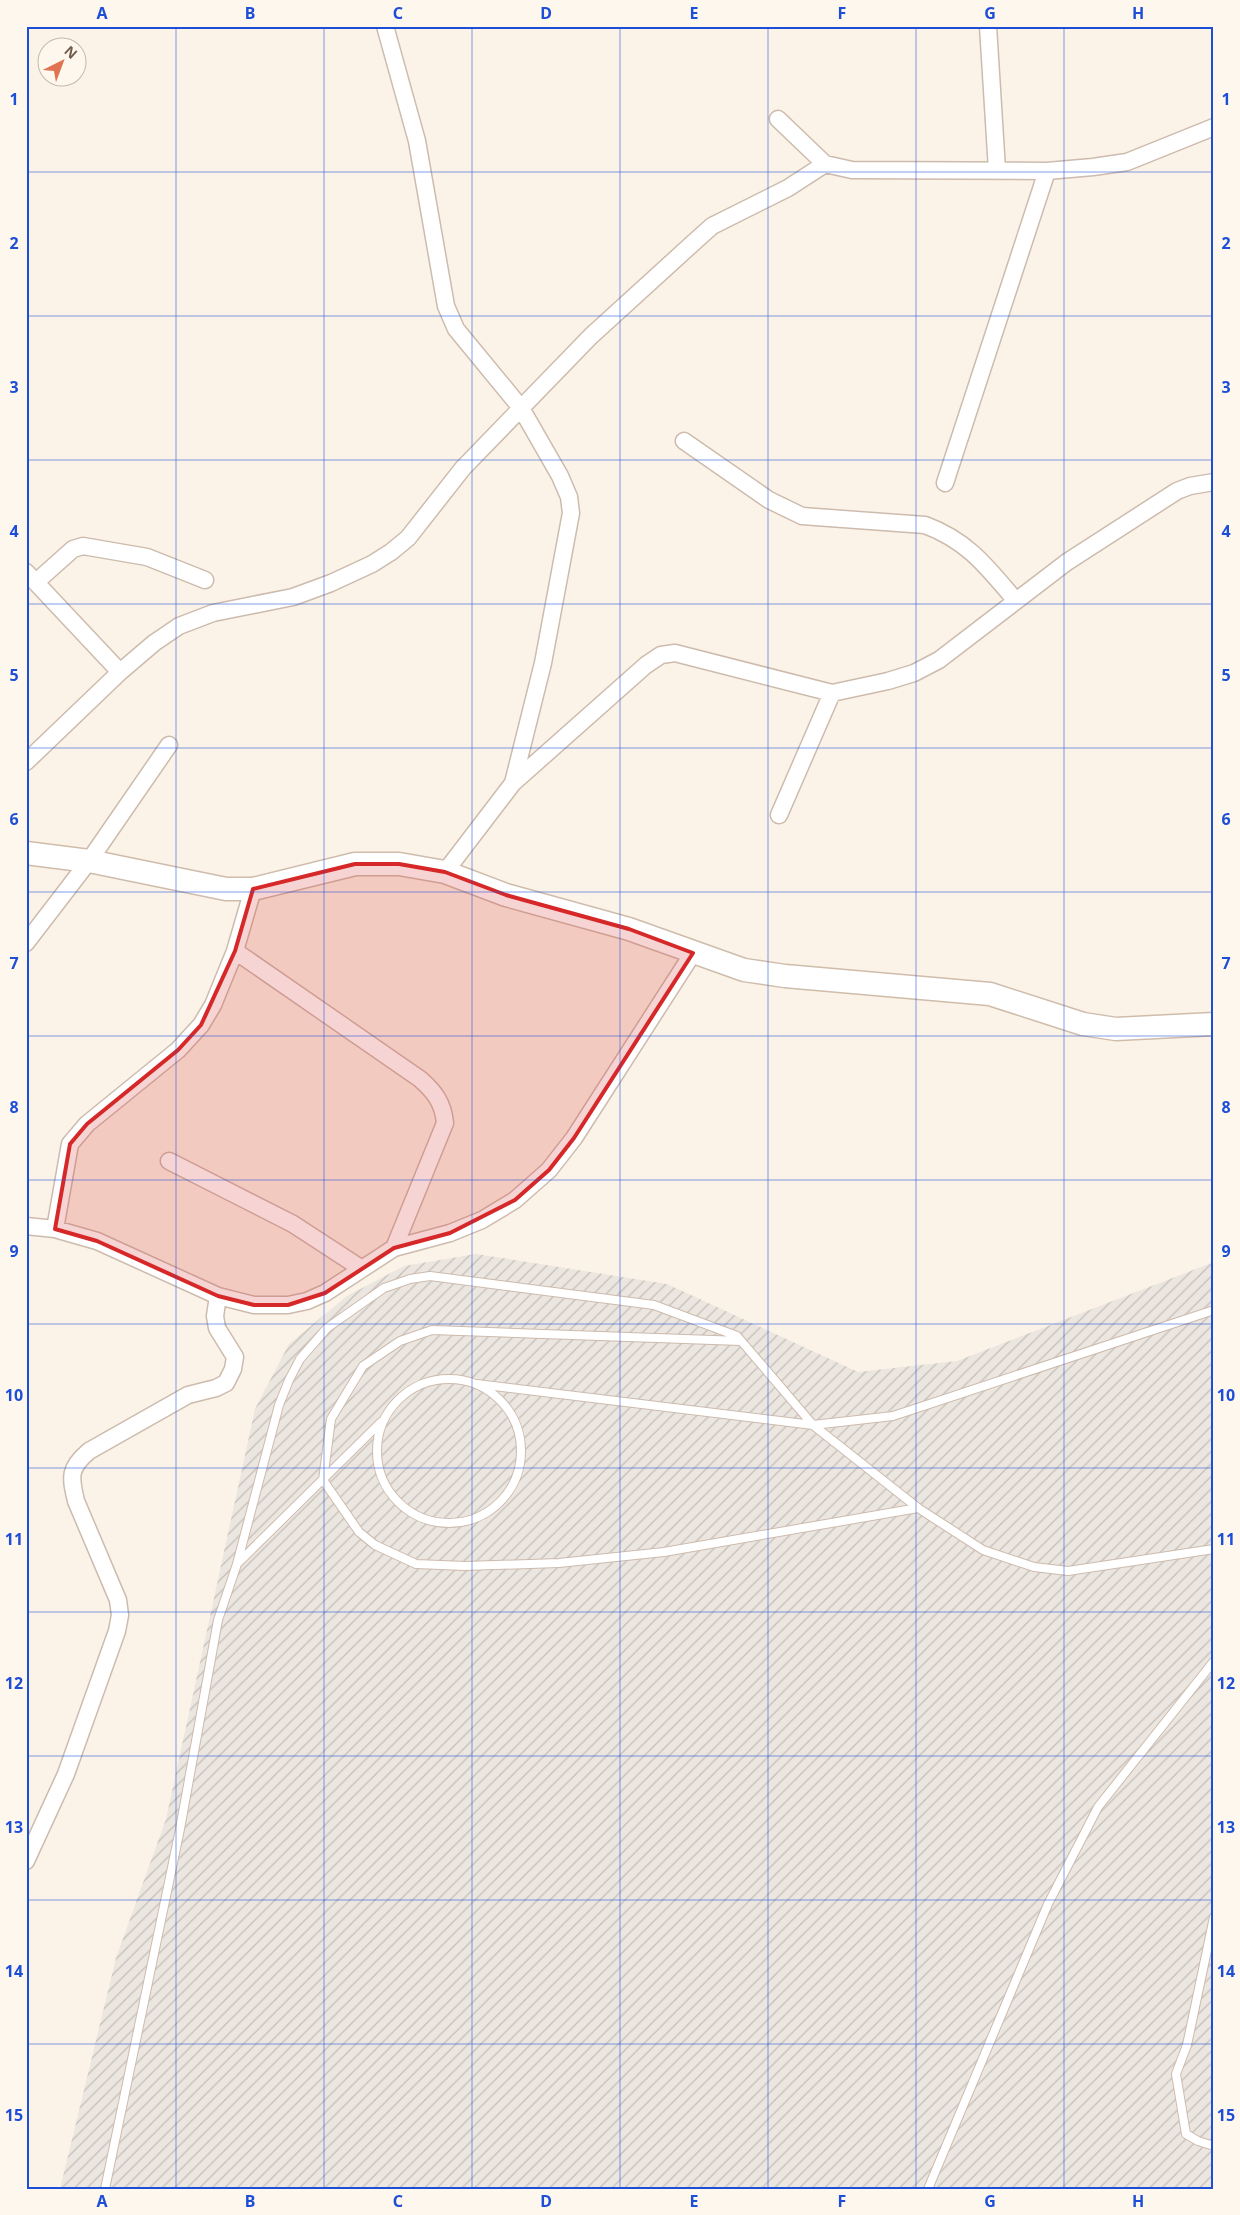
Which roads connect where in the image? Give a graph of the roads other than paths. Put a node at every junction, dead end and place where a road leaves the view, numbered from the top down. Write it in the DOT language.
graph roads {
  1 [pos="385,26"];
  2 [pos="988,26"];
  3 [pos="778,120"];
  4 [pos="1214,127"];
  5 [pos="825,164"];
  6 [pos="998,170"];
  7 [pos="1047,171"];
  8 [pos="521,408"];
  9 [pos="684,441"];
  10 [pos="944,482"];
  11 [pos="1214,482"];
  12 [pos="31,577"];
  13 [pos="205,580"];
  14 [pos="1016,601"];
  15 [pos="120,672"];
  16 [pos="832,694"];
  17 [pos="169,744"];
  18 [pos="26,762"];
  19 [pos="513,783"];
  20 [pos="779,815"];
  21 [pos="26,853"];
  22 [pos="89,861"];
  23 [pos="445,872"];
  24 [pos="253,890"];
  25 [pos="26,943"];
  26 [pos="234,951"];
  27 [pos="693,953"];
  28 [pos="1214,1024"];
  29 [pos="169,1161"];
  30 [pos="26,1226"];
  31 [pos="55,1229"];
  32 [pos="394,1248"];
  33 [pos="362,1269"];
  34 [pos="218,1296"];
  35 [pos="1214,1310"];
  36 [pos="741,1341"];
  37 [pos="477,1384"];
  38 [pos="381,1422"];
  39 [pos="813,1426"];
  40 [pos="323,1480"];
  41 [pos="918,1508"];
  42 [pos="1214,1549"];
  43 [pos="237,1564"];
  44 [pos="1214,1661"];
  45 [pos="26,1861"];
  46 [pos="1214,1917"];
  47 [pos="1214,2146"];
  48 [pos="105,2189"];
  49 [pos="928,2189"];
  1 -- 8 [label="street"];
  2 -- 6 [label="street"];
  3 -- 5 [label="street"];
  4 -- 7 [label="street"];
  5 -- 6 [label="street"];
  5 -- 8 [label="street"];
  6 -- 7 [label="street"];
  7 -- 10 [label="street"];
  8 -- 15 [label="street"];
  8 -- 19 [label="street"];
  9 -- 14 [label="street"];
  11 -- 14 [label="street"];
  12 -- 13 [label="street"];
  12 -- 15 [label="street"];
  14 -- 16 [label="street"];
  15 -- 18 [label="street"];
  16 -- 19 [label="street"];
  16 -- 20 [label="street"];
  17 -- 22 [label="street"];
  19 -- 23 [label="street"];
  21 -- 22 [label="street"];
  22 -- 24 [label="street"];
  22 -- 25 [label="street"];
  23 -- 24 [label="street"];
  23 -- 27 [label="street"];
  24 -- 26 [label="street"];
  26 -- 31 [label="street"];
  26 -- 32 [label="street"];
  27 -- 28 [label="street"];
  27 -- 32 [label="street"];
  29 -- 33 [label="street"];
  30 -- 31 [label="street"];
  31 -- 34 [label="street"];
  32 -- 33 [label="street"];
  33 -- 34 [label="street"];
  34 -- 45 [label="street"];
  35 -- 39 [label="lane"];
  36 -- 39 [label="lane"];
  36 -- 40 [label="lane"];
  36 -- 43 [label="lane"];
  37 -- 38 [label="lane"];
  37 -- 38 [label="lane"];
  37 -- 39 [label="lane"];
  38 -- 40 [label="lane"];
  39 -- 41 [label="lane"];
  40 -- 41 [label="lane"];
  40 -- 43 [label="lane"];
  41 -- 42 [label="lane"];
  43 -- 48 [label="lane"];
  44 -- 49 [label="lane"];
  46 -- 47 [label="lane"];
}
